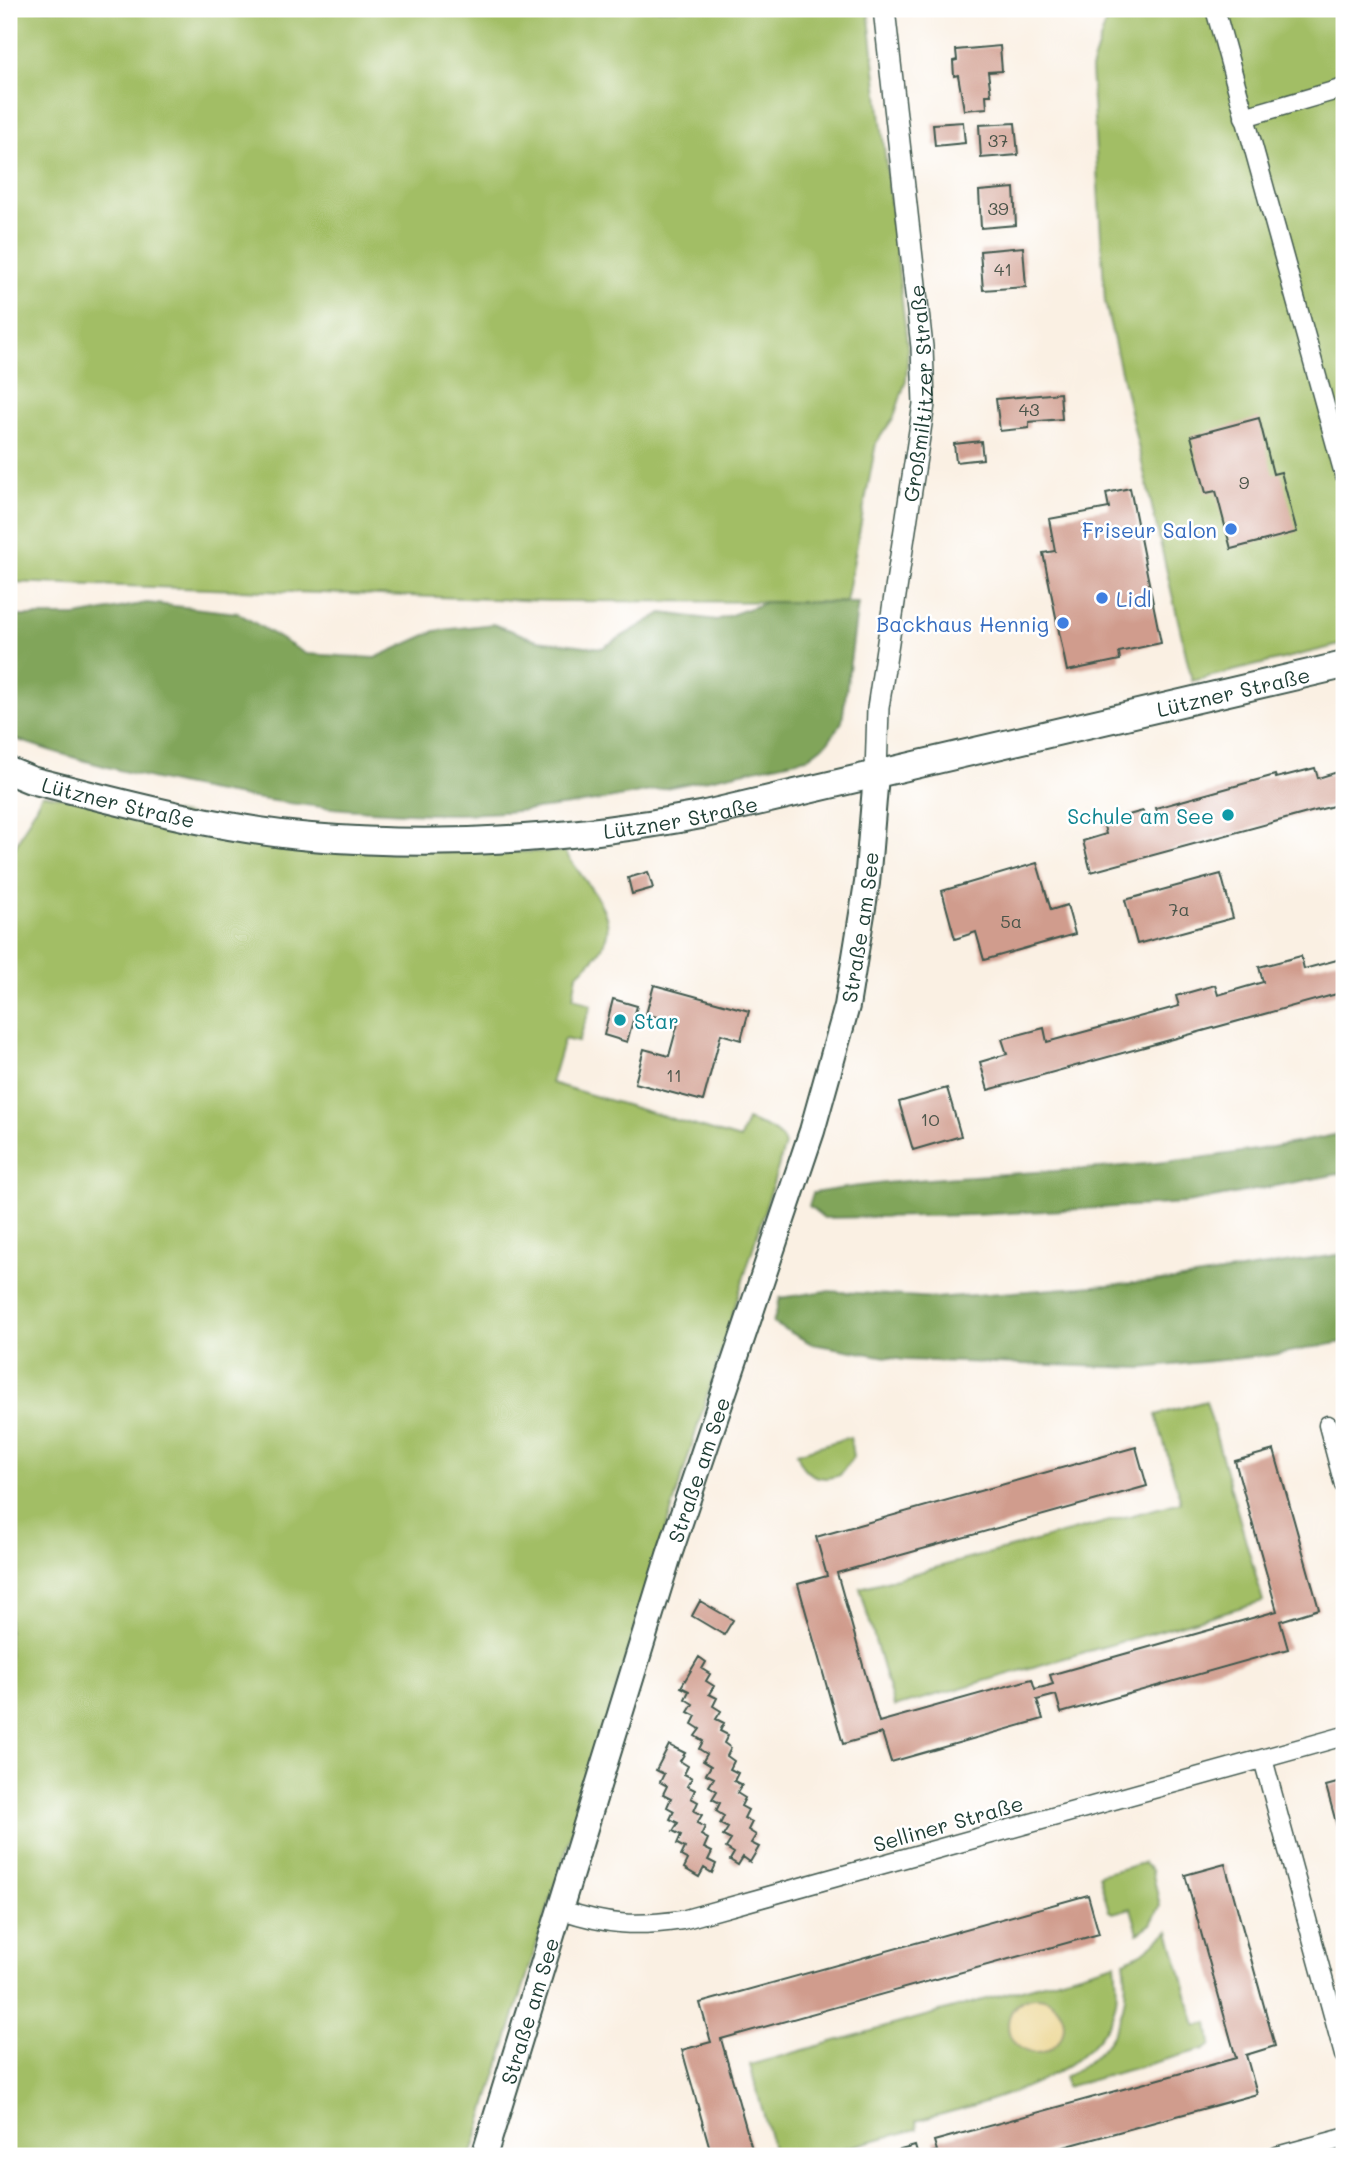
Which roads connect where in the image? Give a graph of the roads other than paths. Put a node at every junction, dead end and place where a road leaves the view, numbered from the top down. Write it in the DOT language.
graph roads {
  1 [pos="884,9"];
  2 [pos="1215,9"];
  3 [pos="1344,88"];
  4 [pos="1244,117"];
  5 [pos="1342,454"];
  6 [pos="1344,474"];
  7 [pos="1344,665"];
  8 [pos="9,771"];
  9 [pos="876,775"];
  10 [pos="1328,1425"];
  11 [pos="1344,1485"];
  12 [pos="1344,1736"];
  13 [pos="1263,1759"];
  14 [pos="562,1910"];
  15 [pos="1344,2055"];
  16 [pos="1344,2138"];
  17 [pos="484,2156"];
  18 [pos="1277,2156"];
  1 -- 9 [label="street, Großmiltitzer Straße"];
  2 -- 4 [label="street"];
  3 -- 4 [label="street"];
  4 -- 5 [label="street"];
  5 -- 6 [label="street"];
  7 -- 9 [label="main road, Lützner Straße"];
  8 -- 9 [label="main road, Lützner Straße"];
  9 -- 14 [label="main road, Straße am See"];
  10 -- 11 [label="street"];
  12 -- 13 [label="street, Selliner Straße"];
  13 -- 14 [label="street, Selliner Straße"];
  13 -- 15 [label="street"];
  14 -- 17 [label="main road, Straße am See"];
  16 -- 18 [label="street"];
}
